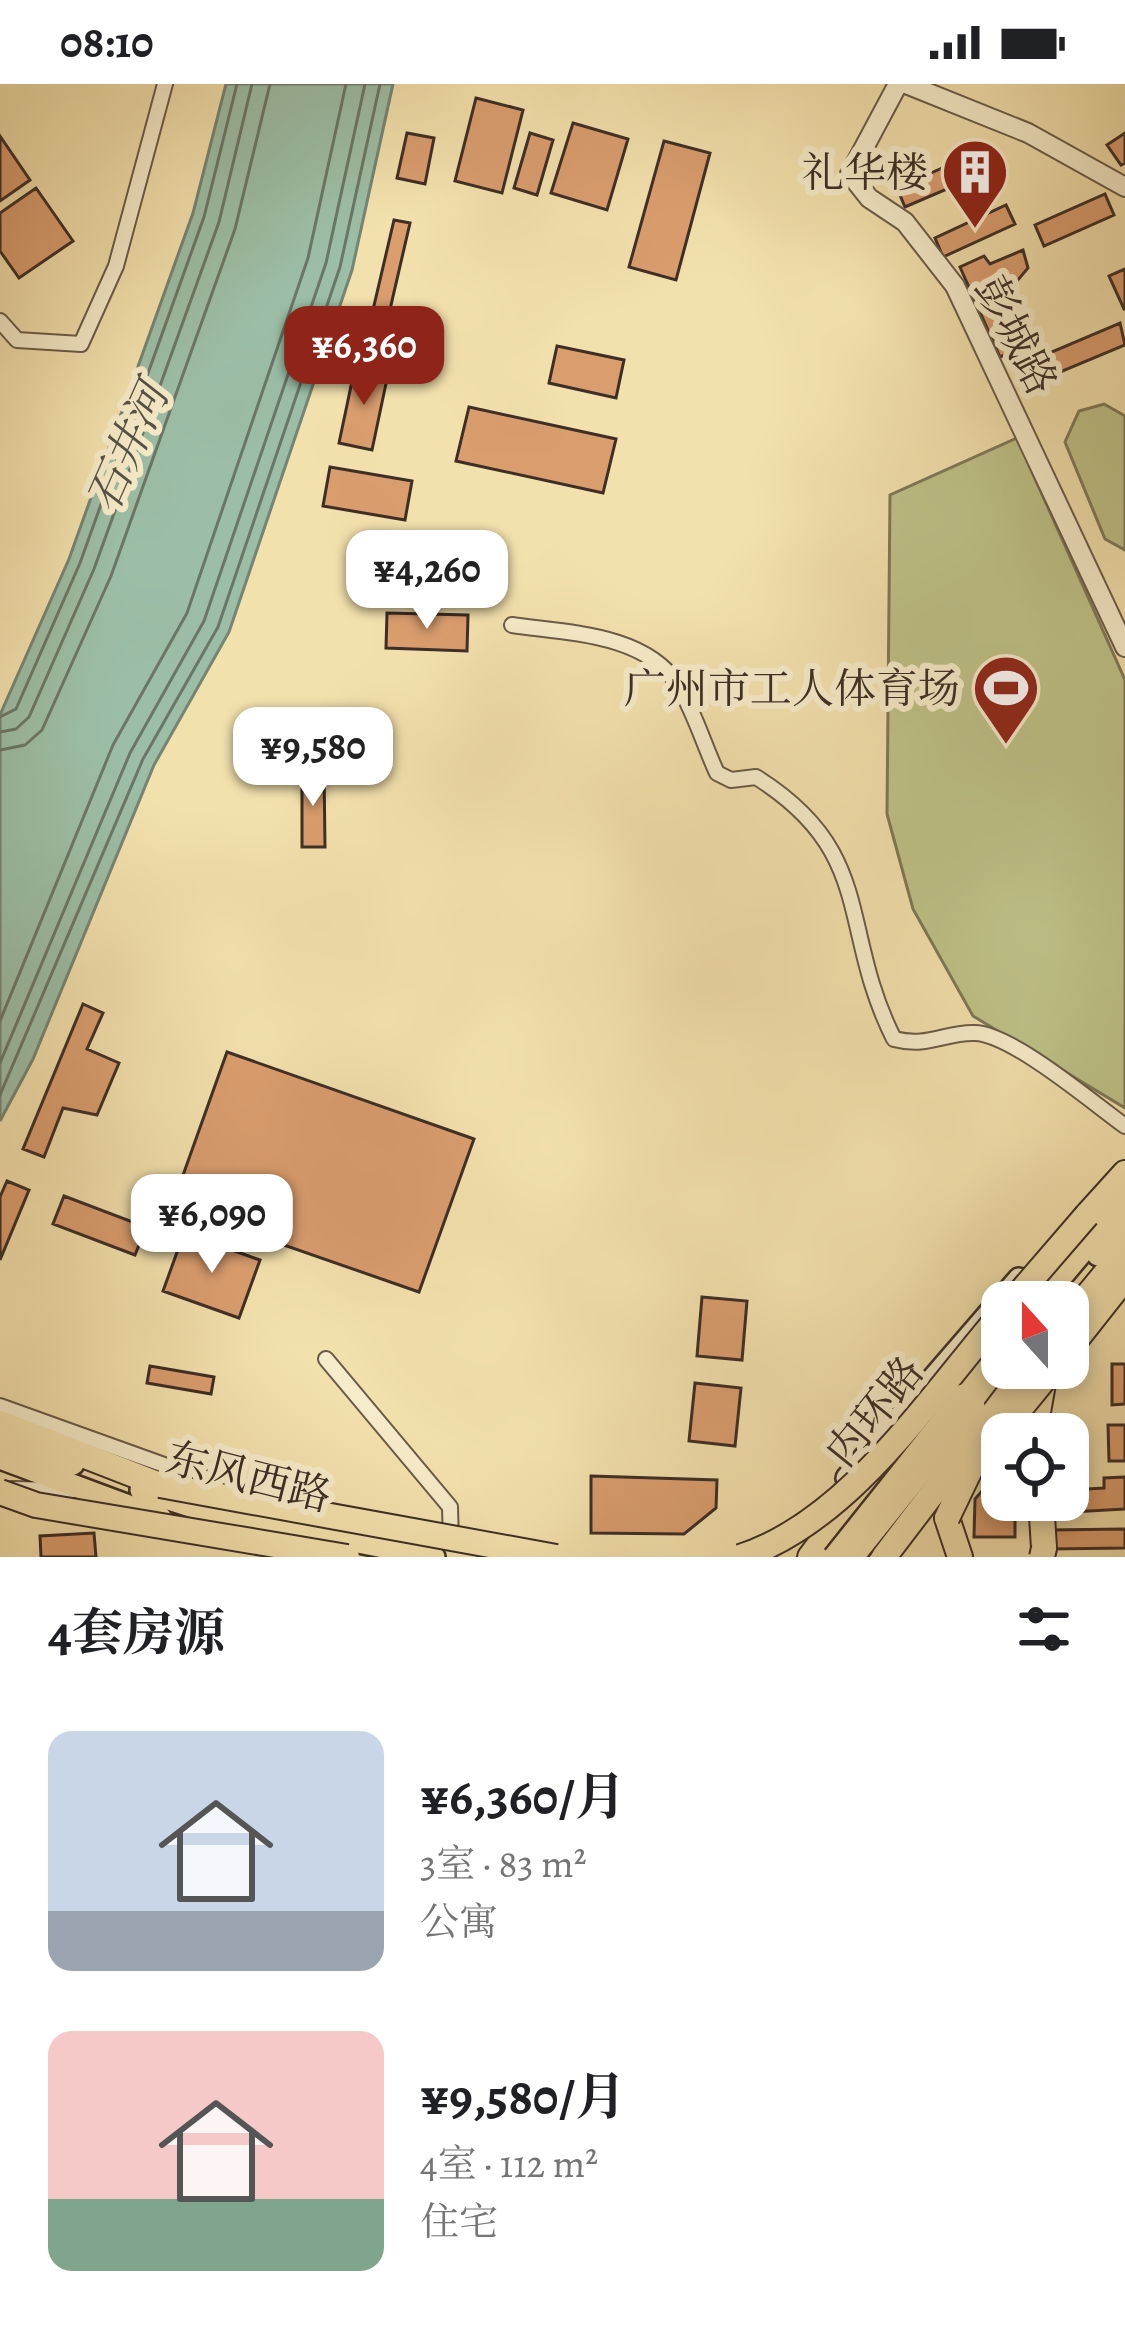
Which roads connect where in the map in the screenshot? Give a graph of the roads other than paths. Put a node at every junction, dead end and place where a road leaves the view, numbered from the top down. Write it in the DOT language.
graph roads {
  1 [pos="165,84"];
  2 [pos="902,84"];
  3 [pos="1125,187"];
  4 [pos="0,321"];
  5 [pos="1119,620"];
  6 [pos="512,625"];
  7 [pos="1125,647"];
  8 [pos="1125,1126"];
  9 [pos="1125,1156"];
  10 [pos="1125,1173"];
  11 [pos="1125,1183"];
  12 [pos="1125,1201"];
  13 [pos="1125,1223"];
  14 [pos="1125,1254"];
  15 [pos="1125,1279"];
  16 [pos="1033,1281"];
  17 [pos="1034,1281"];
  18 [pos="1036,1281"];
  19 [pos="1039,1281"];
  20 [pos="1077,1281"];
  21 [pos="1089,1297"];
  22 [pos="1089,1324"];
  23 [pos="981,1340"];
  24 [pos="981,1341"];
  25 [pos="981,1344"];
  26 [pos="981,1345"];
  27 [pos="326,1359"];
  28 [pos="981,1381"];
  29 [pos="982,1389"];
  30 [pos="1016,1389"];
  31 [pos="1021,1389"];
  32 [pos="1023,1389"];
  33 [pos="969,1401"];
  34 [pos="0,1406"];
  35 [pos="0,1423"];
  36 [pos="0,1437"];
  37 [pos="0,1458"];
  38 [pos="45,1464"];
  39 [pos="160,1485"];
  40 [pos="870,1488"];
  41 [pos="0,1490"];
  42 [pos="83,1490"];
  43 [pos="933,1495"];
  44 [pos="36,1504"];
  45 [pos="212,1513"];
  46 [pos="303,1518"];
  47 [pos="913,1521"];
  48 [pos="1041,1521"];
  49 [pos="344,1544"];
  50 [pos="435,1552"];
  51 [pos="389,1556"];
  52 [pos="288,1557"];
  53 [pos="325,1557"];
  54 [pos="478,1557"];
  55 [pos="507,1557"];
  56 [pos="556,1557"];
  57 [pos="740,1557"];
  58 [pos="765,1557"];
  59 [pos="810,1557"];
  60 [pos="834,1557"];
  61 [pos="853,1557"];
  62 [pos="886,1557"];
  63 [pos="958,1557"];
  64 [pos="1042,1557"];
  1 -- 4 [label="street"];
  2 -- 3 [label="street"];
  2 -- 5 [label="street, 彭城路"];
  5 -- 7 [label="street, 彭城路"];
  6 -- 8 [label="street"];
  9 -- 16 [label="main road"];
  10 -- 17 [label="highway, bridge"];
  11 -- 18 [label="main road"];
  12 -- 19 [label="main road"];
  13 -- 20 [label="main road"];
  14 -- 21 [label="highway"];
  15 -- 22 [label="highway"];
  23 -- 58 [label="main road"];
  24 -- 57 [label="highway, bridge"];
  25 -- 59 [label="highway, 内环路, bridge"];
  26 -- 40 [label="main road"];
  27 -- 50 [label="street"];
  28 -- 33 [label="main road"];
  29 -- 33 [label="main road"];
  30 -- 43 [label="main road"];
  31 -- 62 [label="highway, bridge"];
  32 -- 63 [label="highway, bridge"];
  33 -- 60 [label="main road, bridge"];
  33 -- 61 [label="main road, bridge"];
  34 -- 46 [label="street"];
  35 -- 39 [label="highway"];
  36 -- 38 [label="main road"];
  37 -- 38 [label="main road"];
  38 -- 42 [label="main road, 东风西路"];
  38 -- 45 [label="main road, 东风西路"];
  38 -- 51 [label="main road"];
  39 -- 49 [label="highway, bridge"];
  39 -- 56 [label="highway, bridge"];
  40 -- 47 [label="street"];
  40 -- 60 [label="main road"];
  41 -- 42 [label="street"];
  41 -- 44 [label="highway, bridge"];
  42 -- 53 [label="main road, 东风西路"];
  43 -- 47 [label="main road"];
  43 -- 63 [label="main road"];
  44 -- 49 [label="highway, bridge"];
  44 -- 52 [label="highway, bridge"];
  45 -- 46 [label="main road"];
  45 -- 50 [label="main road, 东风西路"];
  46 -- 50 [label="main road"];
  47 -- 62 [label="main road"];
  48 -- 64 [label="highway"];
  49 -- 54 [label="highway"];
  50 -- 55 [label="main road"];
}
